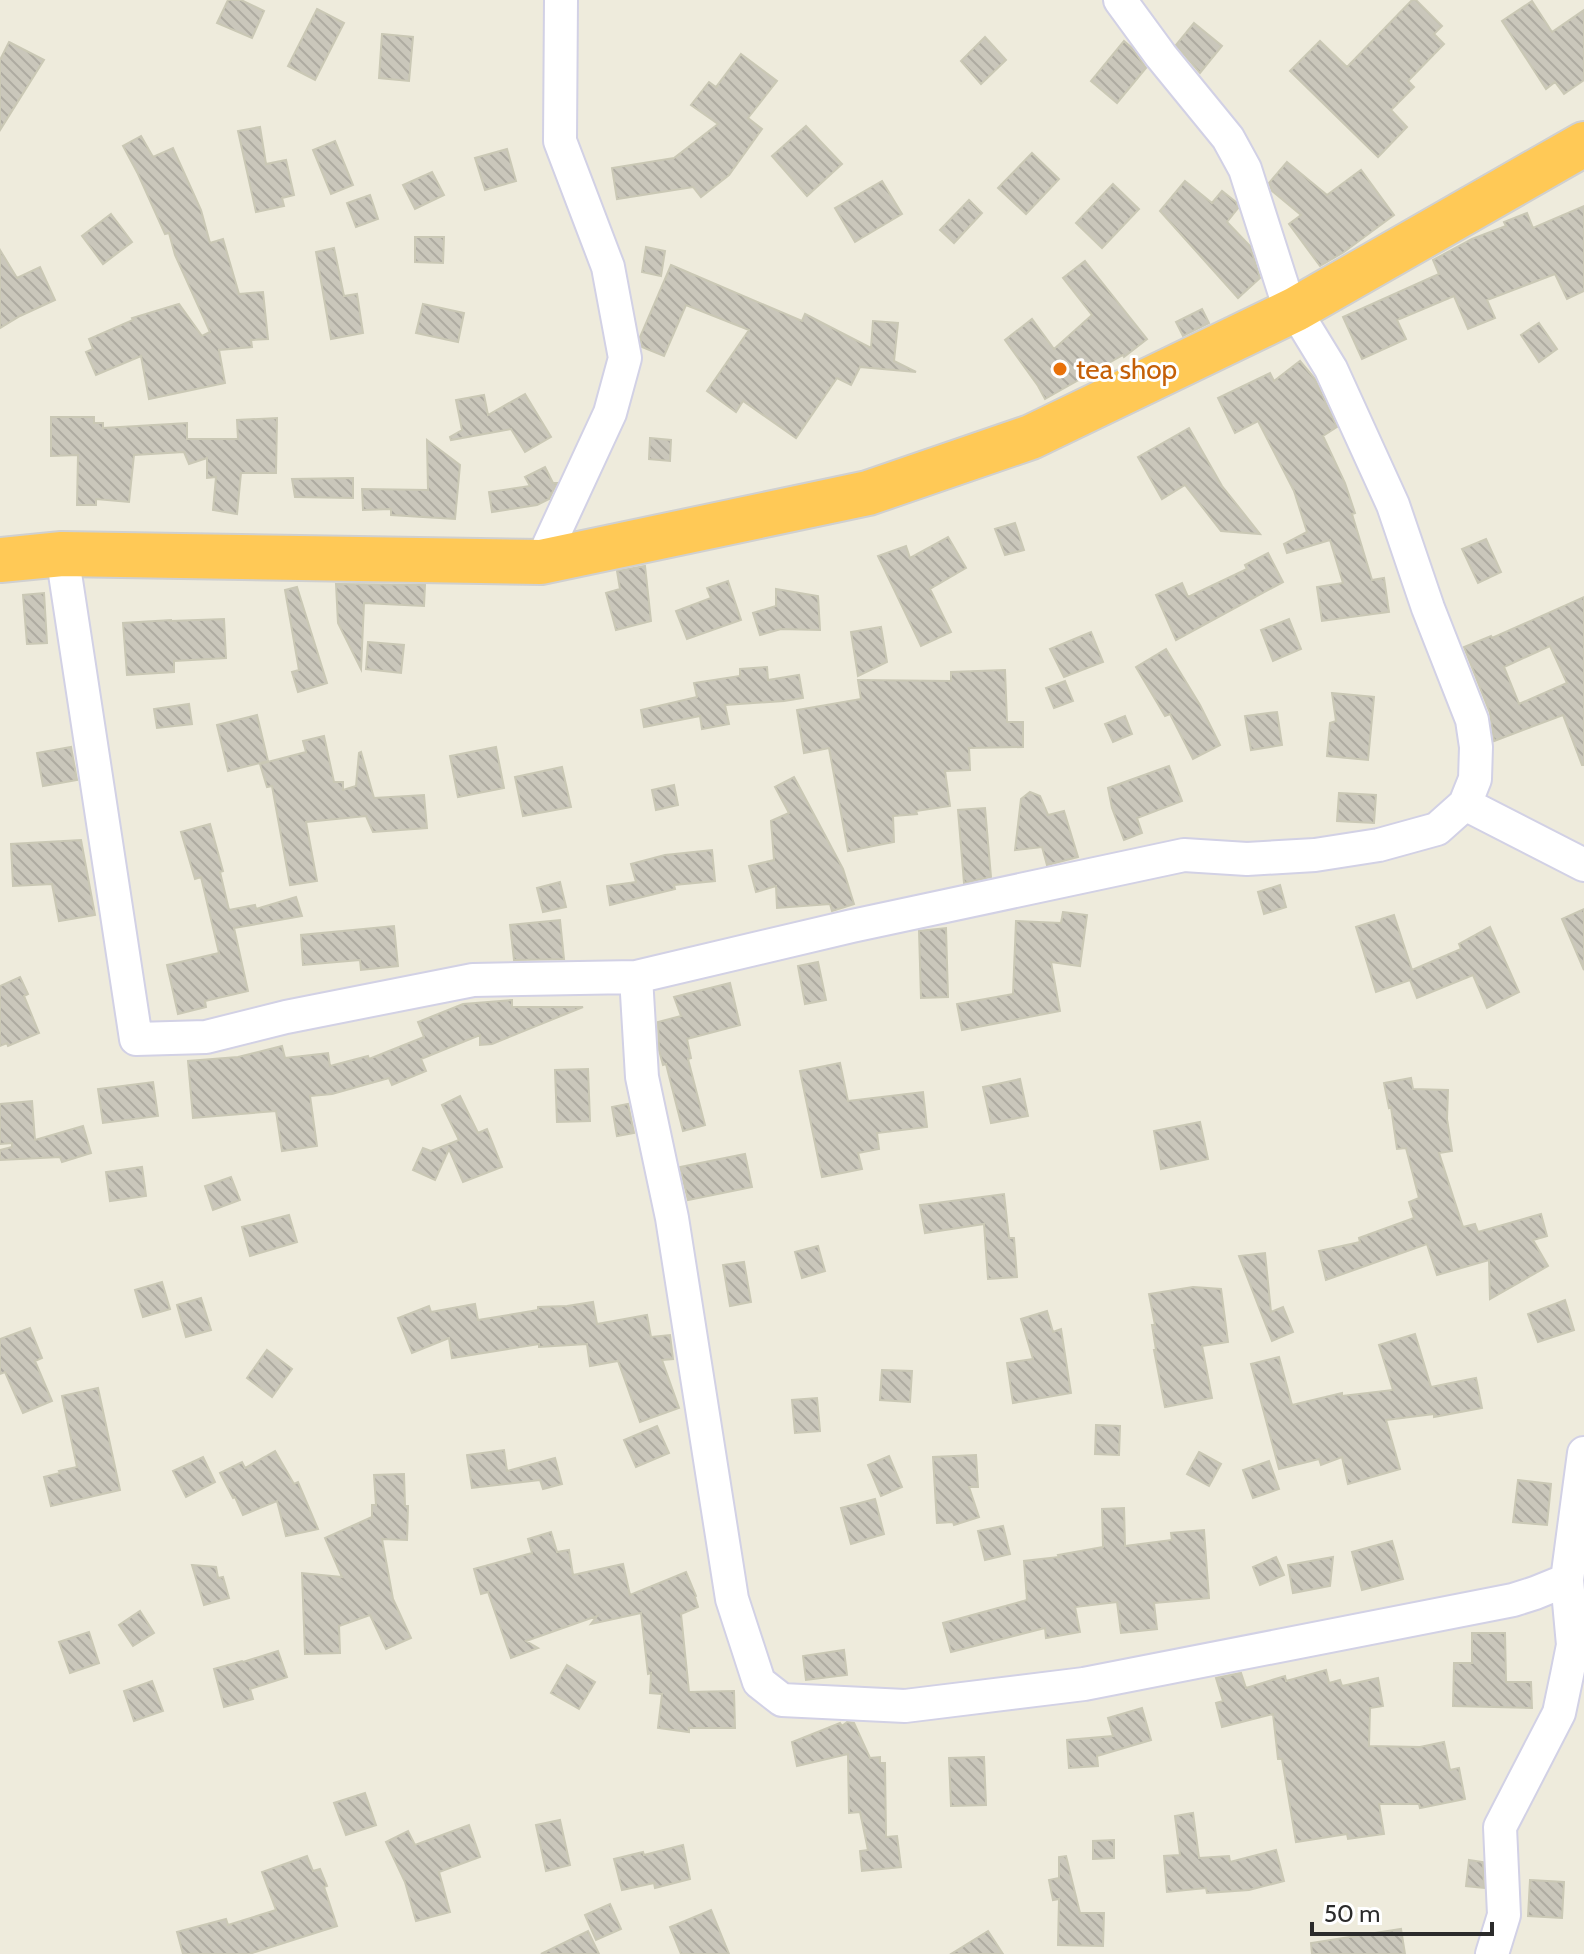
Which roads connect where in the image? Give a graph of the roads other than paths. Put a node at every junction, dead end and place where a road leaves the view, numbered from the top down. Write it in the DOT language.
graph roads {
  1 [pos="561,0"];
  2 [pos="1120,0"];
  3 [pos="1584,144"];
  4 [pos="1296,309"];
  5 [pos="62,554"];
  6 [pos="0,560"];
  7 [pos="541,562"];
  8 [pos="1465,804"];
  9 [pos="1584,865"];
  10 [pos="636,977"];
  11 [pos="1584,1453"];
  12 [pos="1567,1580"];
  13 [pos="1492,1954"];
  1 -- 7 [label="street"];
  2 -- 4 [label="street"];
  3 -- 4 [label="highway"];
  4 -- 7 [label="highway"];
  4 -- 8 [label="street"];
  5 -- 6 [label="highway"];
  5 -- 7 [label="highway"];
  5 -- 10 [label="street"];
  8 -- 9 [label="street"];
  8 -- 10 [label="street"];
  10 -- 12 [label="street"];
  11 -- 12 [label="street"];
  12 -- 13 [label="street"];
}
